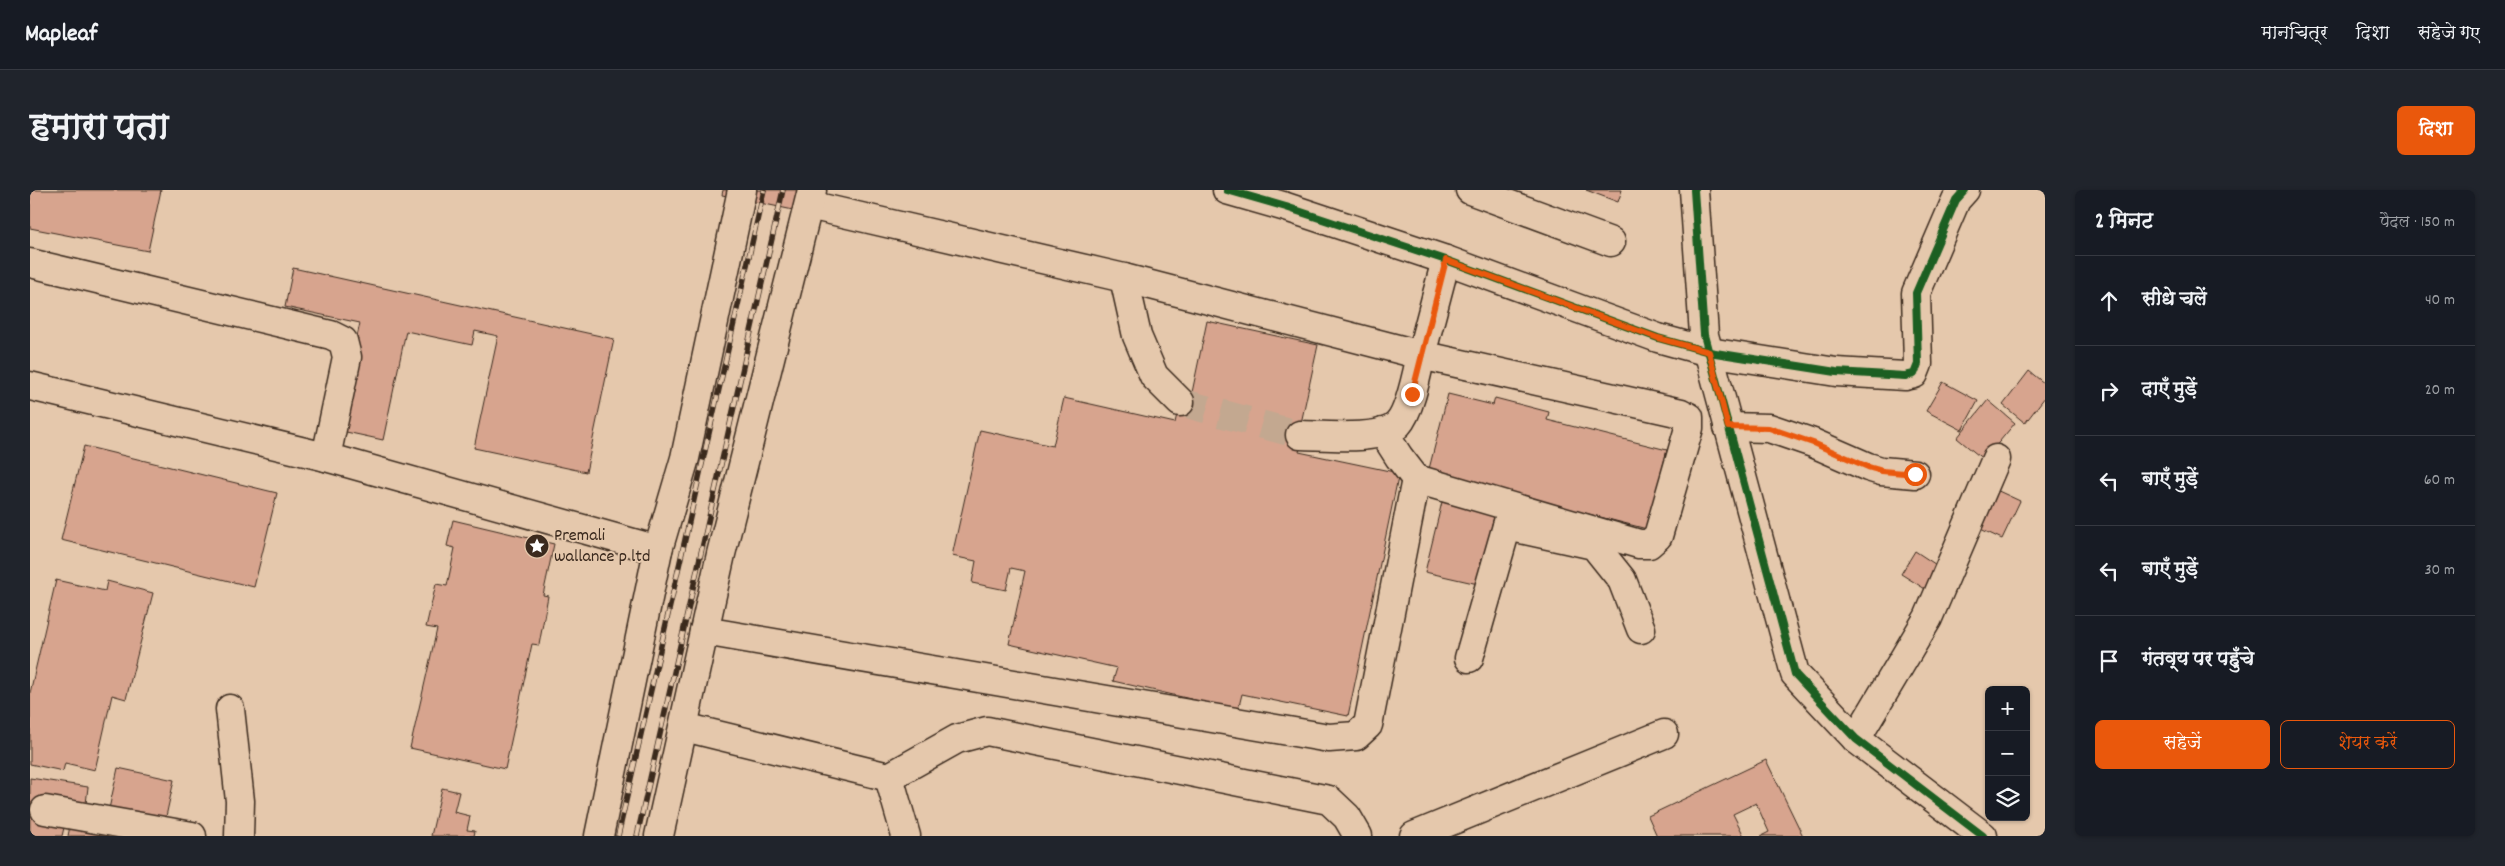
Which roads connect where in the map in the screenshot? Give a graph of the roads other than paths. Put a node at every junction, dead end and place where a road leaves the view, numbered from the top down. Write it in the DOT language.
graph roads {
  1 [pos="742,190"];
  2 [pos="1227,190"];
  3 [pos="1470,190"];
  4 [pos="1694,190"];
  5 [pos="1965,190"];
  6 [pos="810,198"];
  7 [pos="1288,198"];
  8 [pos="1611,242"];
  9 [pos="1446,260"];
  10 [pos="30,262"];
  11 [pos="1124,278"];
  12 [pos="1709,352"];
  13 [pos="1421,355"];
  14 [pos="30,386"];
  15 [pos="1180,402"];
  16 [pos="1728,427"];
  17 [pos="1383,432"];
  18 [pos="1300,435"];
  19 [pos="326,457"];
  20 [pos="1996,459"];
  21 [pos="1915,474"];
  22 [pos="1416,479"];
  23 [pos="1510,516"];
  24 [pos="658,550"];
  25 [pos="1640,629"];
  26 [pos="704,631"];
  27 [pos="1469,658"];
  28 [pos="230,709"];
  29 [pos="684,727"];
  30 [pos="1664,734"];
  31 [pos="1856,739"];
  32 [pos="888,777"];
  33 [pos="45,810"];
  34 [pos="192,836"];
  35 [pos="239,836"];
  36 [pos="599,836"];
  37 [pos="659,836"];
  38 [pos="906,836"];
  39 [pos="1358,836"];
  40 [pos="1414,836"];
  41 [pos="1983,836"];
  1 -- 24 [label="street"];
  2 -- 7 [label="street"];
  3 -- 8 [label="street"];
  4 -- 12 [label="street"];
  5 -- 12 [label="street"];
  6 -- 11 [label="street"];
  6 -- 26 [label="street"];
  7 -- 9 [label="street"];
  9 -- 12 [label="street"];
  9 -- 13 [label="street"];
  10 -- 19 [label="street"];
  11 -- 13 [label="street"];
  11 -- 15 [label="street"];
  12 -- 16 [label="street"];
  13 -- 17 [label="street"];
  13 -- 23 [label="street"];
  14 -- 19 [label="street"];
  16 -- 21 [label="street"];
  16 -- 31 [label="street"];
  17 -- 18 [label="street"];
  17 -- 22 [label="street"];
  19 -- 24 [label="street"];
  20 -- 31 [label="street"];
  22 -- 23 [label="street"];
  22 -- 26 [label="street"];
  23 -- 25 [label="street"];
  23 -- 27 [label="street"];
  24 -- 36 [label="street"];
  26 -- 29 [label="street"];
  28 -- 35 [label="street"];
  29 -- 32 [label="street"];
  29 -- 37 [label="street"];
  30 -- 40 [label="street"];
  31 -- 41 [label="street"];
  32 -- 38 [label="street"];
  32 -- 39 [label="street"];
  33 -- 34 [label="street"];
}
